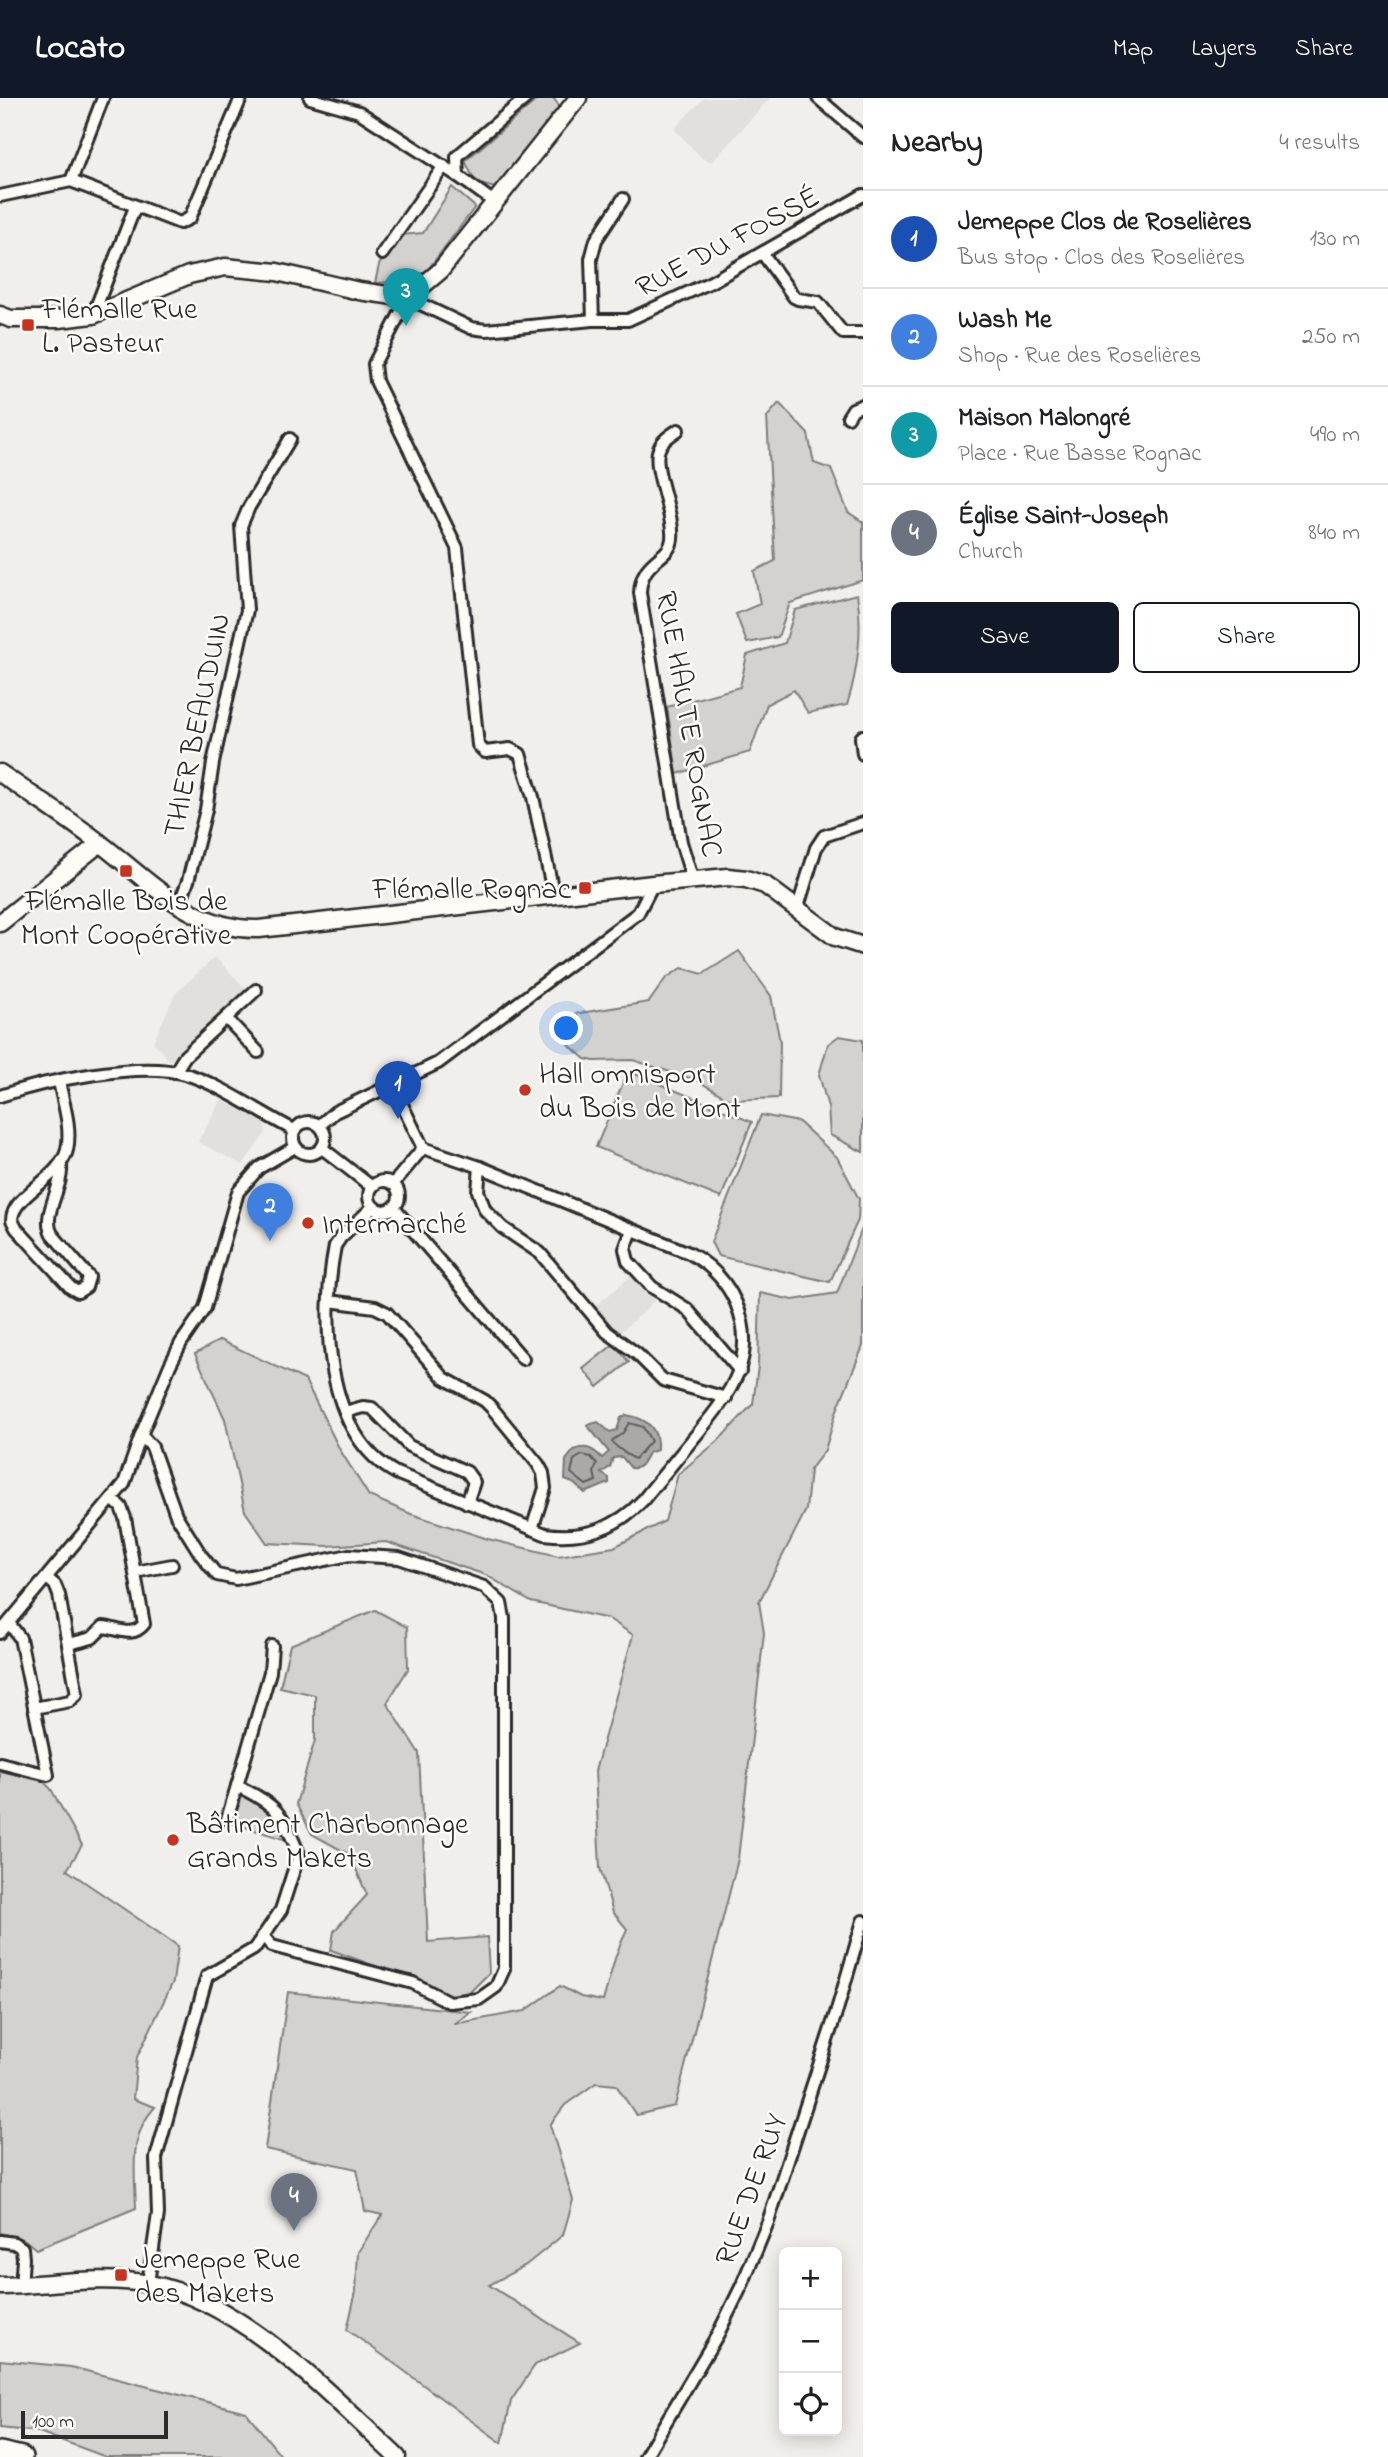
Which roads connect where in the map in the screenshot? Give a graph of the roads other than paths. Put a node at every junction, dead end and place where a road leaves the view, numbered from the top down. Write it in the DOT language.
graph roads {
  1 [pos="103,98"];
  2 [pos="242,98"];
  3 [pos="310,98"];
  4 [pos="526,98"];
  5 [pos="577,98"];
  6 [pos="818,98"];
  7 [pos="863,137"];
  8 [pos="443,166"];
  9 [pos="458,176"];
  10 [pos="71,181"];
  11 [pos="863,195"];
  12 [pos="0,196"];
  13 [pos="623,199"];
  14 [pos="494,202"];
  15 [pos="135,207"];
  16 [pos="382,254"];
  17 [pos="764,254"];
  18 [pos="408,298"];
  19 [pos="0,315"];
  20 [pos="93,315"];
  21 [pos="593,320"];
  22 [pos="863,333"];
  23 [pos="863,404"];
  24 [pos="848,417"];
  25 [pos="678,430"];
  26 [pos="290,439"];
  27 [pos="863,736"];
  28 [pos="863,754"];
  29 [pos="0,773"];
  30 [pos="863,823"];
  31 [pos="100,843"];
  32 [pos="693,881"];
  33 [pos="653,884"];
  34 [pos="554,897"];
  35 [pos="179,905"];
  36 [pos="798,907"];
  37 [pos="0,923"];
  38 [pos="863,946"];
  39 [pos="256,990"];
  40 [pos="227,1019"];
  41 [pos="258,1052"];
  42 [pos="175,1072"];
  43 [pos="59,1081"];
  44 [pos="392,1084"];
  45 [pos="0,1096"];
  46 [pos="320,1125"];
  47 [pos="294,1130"];
  48 [pos="295,1147"];
  49 [pos="321,1148"];
  50 [pos="423,1148"];
  51 [pos="61,1166"];
  52 [pos="480,1167"];
  53 [pos="393,1184"];
  54 [pos="372,1187"];
  55 [pos="373,1207"];
  56 [pos="394,1208"];
  57 [pos="632,1230"];
  58 [pos="329,1301"];
  59 [pos="523,1359"];
  60 [pos="740,1371"];
  61 [pos="726,1398"];
  62 [pos="345,1412"];
  63 [pos="141,1436"];
  64 [pos="112,1499"];
  65 [pos="467,1503"];
  66 [pos="532,1529"];
  67 [pos="172,1565"];
  68 [pos="135,1572"];
  69 [pos="47,1578"];
  70 [pos="9,1623"];
  71 [pos="0,1633"];
  72 [pos="69,1644"];
  73 [pos="272,1646"];
  74 [pos="34,1708"];
  75 [pos="0,1763"];
  76 [pos="237,1786"];
  77 [pos="227,1819"];
  78 [pos="863,1922"];
  79 [pos="263,1936"];
  80 [pos="0,2241"];
  81 [pos="148,2283"];
  82 [pos="0,2286"];
  83 [pos="21,2286"];
  84 [pos="0,2452"];
  85 [pos="22,2457"];
  86 [pos="397,2457"];
  87 [pos="645,2457"];
  1 -- 10 [label="street"];
  2 -- 15 [label="street"];
  3 -- 8 [label="street"];
  4 -- 9 [label="street"];
  5 -- 14 [label="street"];
  6 -- 7 [label="street"];
  8 -- 9 [label="street"];
  8 -- 16 [label="street"];
  9 -- 14 [label="street"];
  10 -- 12 [label="street"];
  10 -- 15 [label="street"];
  11 -- 17 [label="street, RUE DU FOSSÉ"];
  13 -- 21 [label="street"];
  14 -- 18 [label="street"];
  15 -- 20 [label="street"];
  17 -- 21 [label="street, RUE DU FOSSÉ"];
  17 -- 22 [label="street"];
  18 -- 20 [label="street"];
  18 -- 21 [label="street, RUE DU FOSSÉ"];
  18 -- 34 [label="street"];
  19 -- 20 [label="street"];
  23 -- 24 [label="street"];
  25 -- 32 [label="street, RUE HAUTE ROGNAC"];
  26 -- 35 [label="street, THIER BEAUDUIN"];
  27 -- 28 [label="street"];
  29 -- 31 [label="street"];
  30 -- 36 [label="street"];
  31 -- 35 [label="street"];
  31 -- 37 [label="street"];
  32 -- 33 [label="street"];
  32 -- 36 [label="street"];
  33 -- 34 [label="street"];
  33 -- 44 [label="street"];
  34 -- 35 [label="street"];
  36 -- 38 [label="street"];
  39 -- 40 [label="street"];
  40 -- 41 [label="street"];
  40 -- 42 [label="street"];
  42 -- 43 [label="street"];
  42 -- 47 [label="street"];
  43 -- 45 [label="street"];
  43 -- 51 [label="street"];
  44 -- 46 [label="street"];
  44 -- 50 [label="street"];
  46 -- 47 [label="street"];
  46 -- 49 [label="street"];
  47 -- 48 [label="street"];
  48 -- 49 [label="street"];
  48 -- 63 [label="street"];
  49 -- 54 [label="street"];
  50 -- 52 [label="street"];
  50 -- 53 [label="street"];
  51 -- 51 [label="street"];
  52 -- 57 [label="street"];
  52 -- 61 [label="street"];
  53 -- 54 [label="street"];
  53 -- 56 [label="street"];
  54 -- 55 [label="street"];
  55 -- 56 [label="street"];
  55 -- 58 [label="street"];
  56 -- 59 [label="street"];
  57 -- 60 [label="street"];
  57 -- 60 [label="street"];
  58 -- 62 [label="street"];
  58 -- 66 [label="street"];
  60 -- 61 [label="street"];
  61 -- 66 [label="street"];
  62 -- 65 [label="street"];
  62 -- 65 [label="street"];
  63 -- 64 [label="street"];
  63 -- 79 [label="street"];
  64 -- 68 [label="street"];
  64 -- 69 [label="street"];
  65 -- 66 [label="street"];
  67 -- 68 [label="street"];
  68 -- 72 [label="street"];
  69 -- 70 [label="street"];
  69 -- 72 [label="street"];
  70 -- 71 [label="street"];
  70 -- 74 [label="street"];
  72 -- 74 [label="street"];
  73 -- 76 [label="street"];
  74 -- 75 [label="street"];
  76 -- 77 [label="street"];
  76 -- 79 [label="street"];
  78 -- 87 [label="street, RUE DE RUY"];
  79 -- 81 [label="street"];
  80 -- 83 [label="street"];
  81 -- 83 [label="street"];
  81 -- 86 [label="street"];
  82 -- 83 [label="street"];
  84 -- 85 [label="highway"];
}
